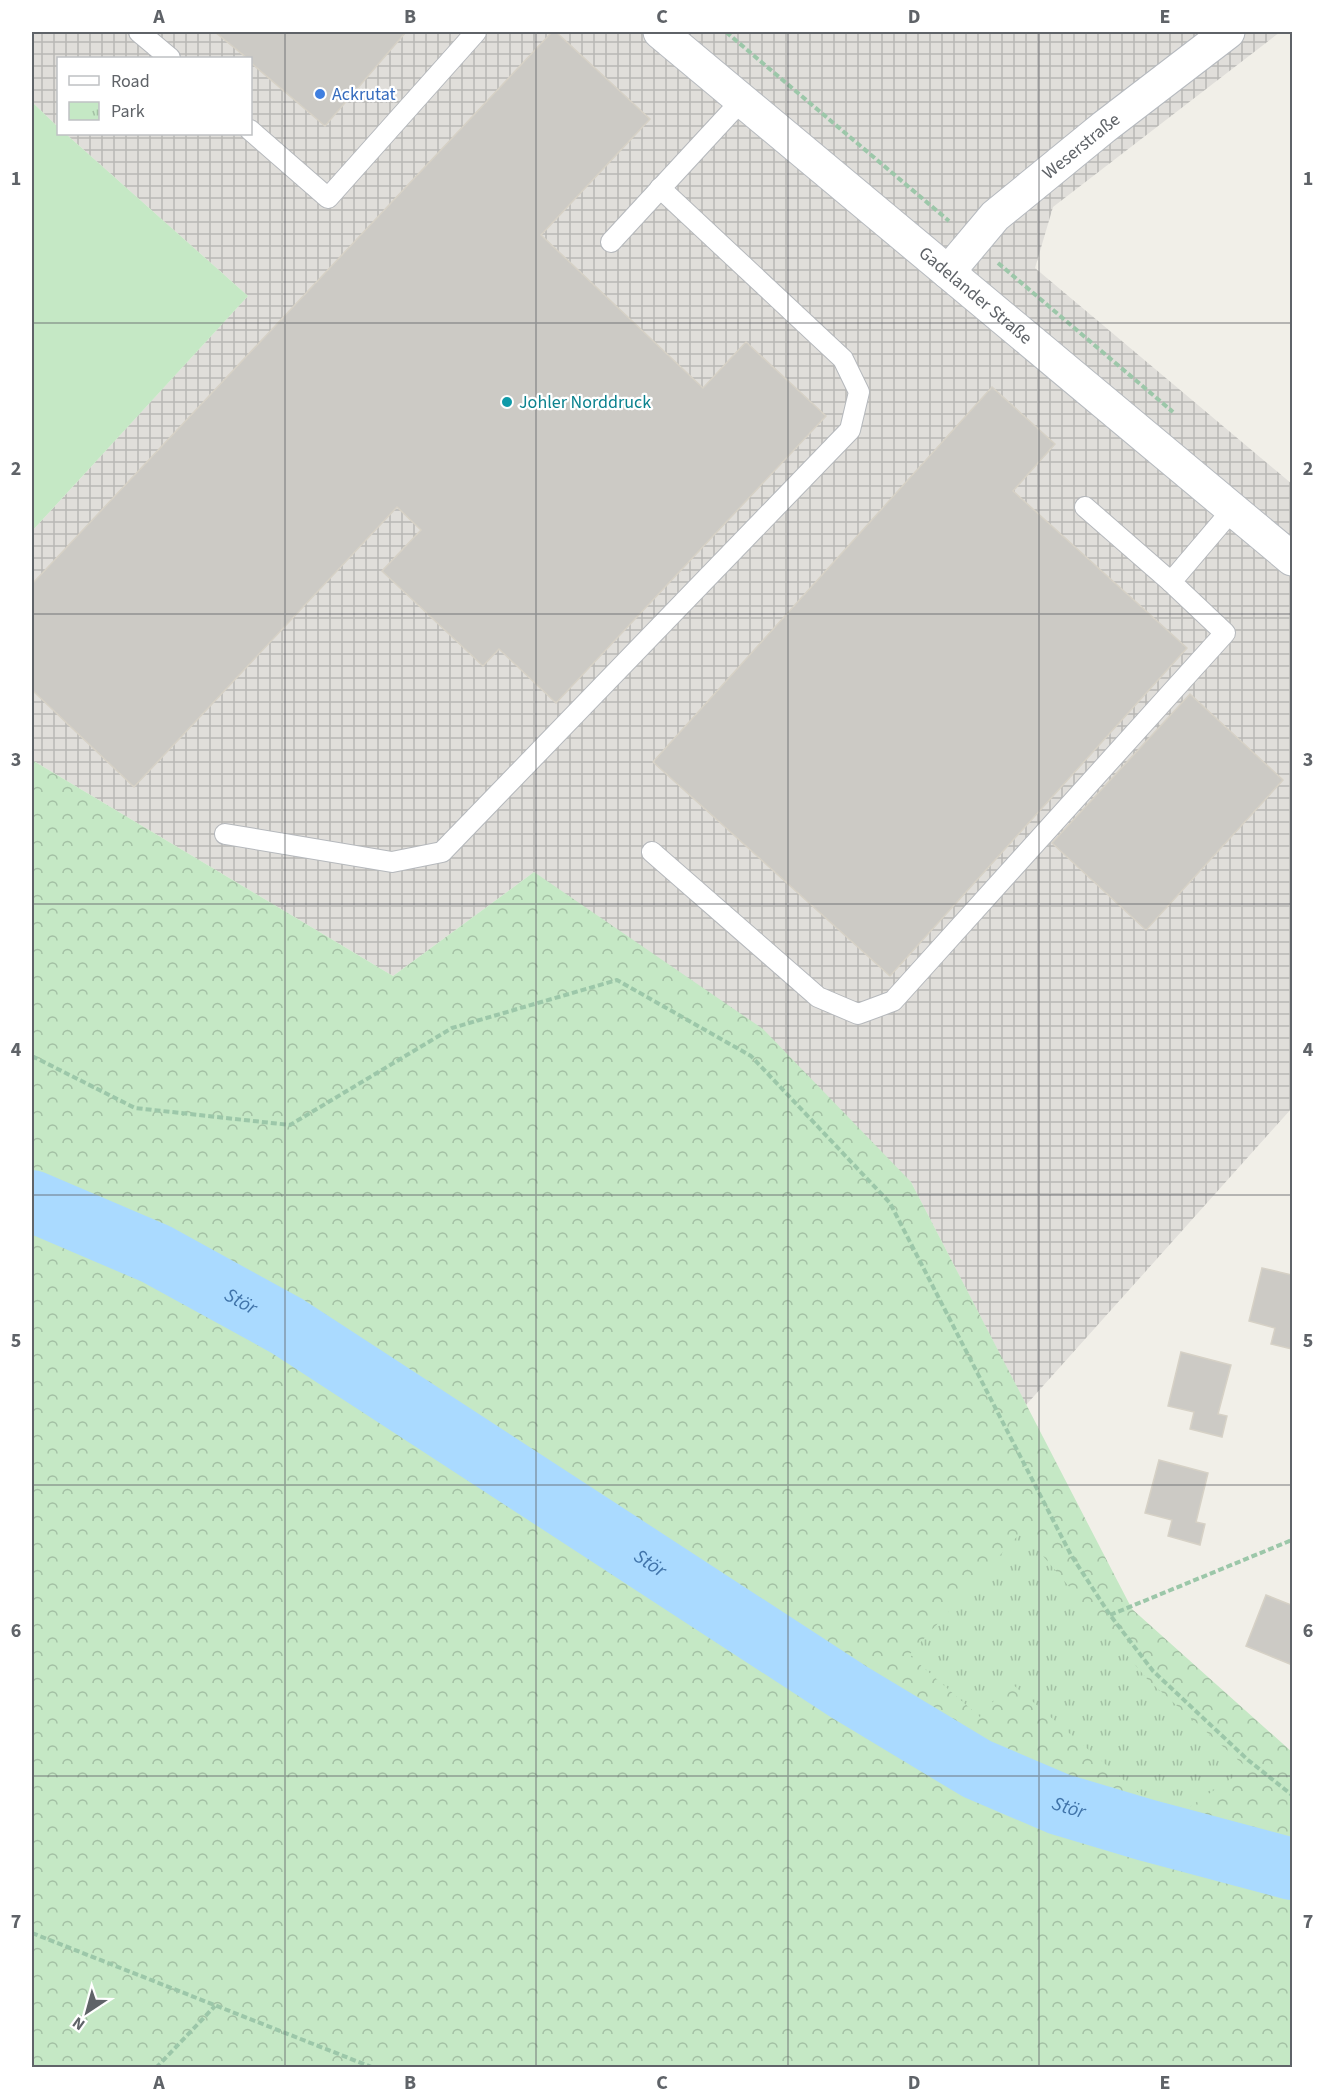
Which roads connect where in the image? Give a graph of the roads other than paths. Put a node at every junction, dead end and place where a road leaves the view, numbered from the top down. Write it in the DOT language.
graph roads {
  1 [pos="139,32"];
  2 [pos="476,32"];
  3 [pos="660,32"];
  4 [pos="1228,32"];
  5 [pos="169,57"];
  6 [pos="742,100"];
  7 [pos="252,132"];
  8 [pos="660,188"];
  9 [pos="611,242"];
  10 [pos="948,272"];
  11 [pos="1085,507"];
  12 [pos="1233,509"];
  13 [pos="1293,559"];
  14 [pos="1171,582"];
  15 [pos="225,834"];
  16 [pos="652,852"];
  1 -- 5 [label="lane"];
  2 -- 7 [label="lane"];
  3 -- 6 [label="street, Gadelander Straße"];
  4 -- 10 [label="street, Weserstraße"];
  6 -- 8 [label="lane"];
  6 -- 10 [label="street, Gadelander Straße"];
  8 -- 9 [label="lane"];
  8 -- 15 [label="lane"];
  10 -- 12 [label="street, Gadelander Straße"];
  11 -- 14 [label="lane"];
  12 -- 13 [label="street, Gadelander Straße"];
  12 -- 14 [label="lane"];
  14 -- 16 [label="lane"];
}
